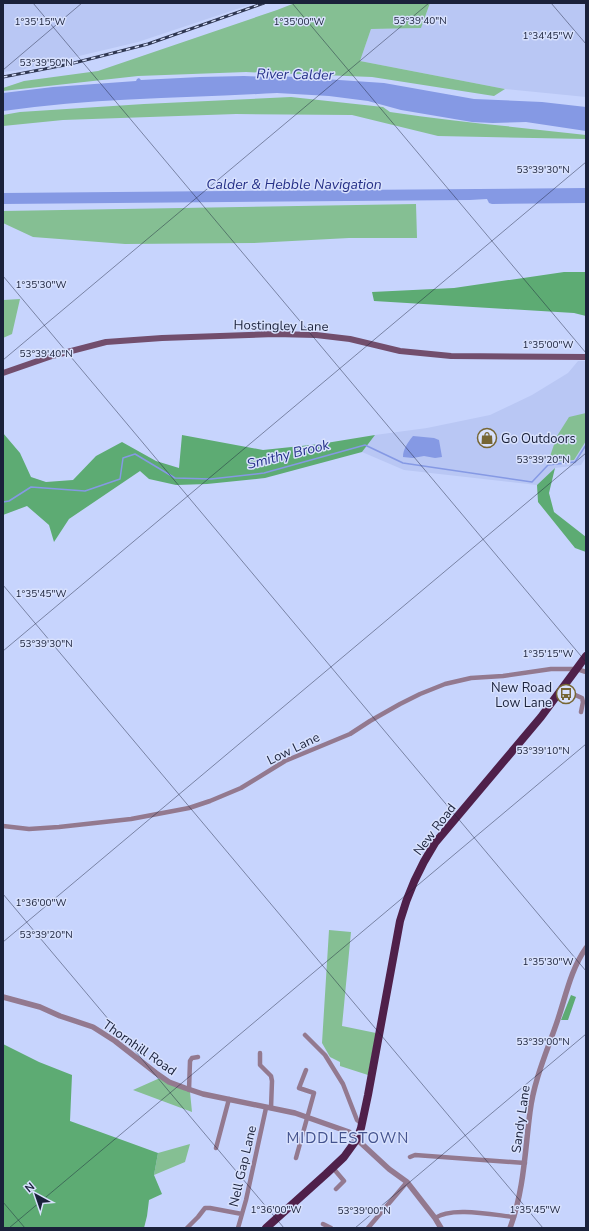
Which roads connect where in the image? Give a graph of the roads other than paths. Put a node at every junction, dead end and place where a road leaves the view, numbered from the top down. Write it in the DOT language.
graph roads {
  1 [pos="586,357"];
  2 [pos="3,373"];
  3 [pos="586,656"];
  4 [pos="577,669"];
  5 [pos="586,672"];
  6 [pos="562,689"];
  7 [pos="581,712"];
  8 [pos="3,826"];
  9 [pos="586,948"];
  10 [pos="3,997"];
  11 [pos="305,1035"];
  12 [pos="260,1053"];
  13 [pos="198,1058"];
  14 [pos="306,1070"];
  15 [pos="189,1090"];
  16 [pos="229,1099"];
  17 [pos="268,1108"];
  18 [pos="307,1118"];
  19 [pos="362,1126"];
  20 [pos="357,1139"];
  21 [pos="216,1148"];
  22 [pos="410,1157"];
  23 [pos="296,1158"];
  24 [pos="525,1163"];
  25 [pos="333,1168"];
  26 [pos="407,1182"];
  27 [pos="336,1189"];
  28 [pos="242,1214"];
  29 [pos="514,1217"];
  30 [pos="435,1218"];
  31 [pos="323,1224"];
  32 [pos="187,1228"];
  33 [pos="238,1228"];
  34 [pos="266,1228"];
  35 [pos="331,1228"];
  36 [pos="368,1228"];
  37 [pos="440,1228"];
  38 [pos="510,1228"];
  1 -- 2 [label="main road, Hostingley Lane"];
  3 -- 4 [label="highway, New Road"];
  4 -- 5 [label="street, Low Lane"];
  4 -- 6 [label="highway, New Road"];
  4 -- 8 [label="street, Low Lane"];
  6 -- 7 [label="street"];
  6 -- 19 [label="highway, New Road"];
  9 -- 24 [label="street, Sandy Lane"];
  10 -- 15 [label="street, Thornhill Road"];
  11 -- 19 [label="street"];
  12 -- 17 [label="street, Nell Gap Lane"];
  13 -- 15 [label="street"];
  14 -- 18 [label="street"];
  15 -- 16 [label="street, Thornhill Road"];
  16 -- 17 [label="street, Thornhill Road"];
  16 -- 21 [label="street"];
  17 -- 18 [label="street, Thornhill Road"];
  17 -- 28 [label="street, Nell Gap Lane"];
  18 -- 20 [label="street, Thornhill Road"];
  18 -- 23 [label="street"];
  19 -- 20 [label="highway, New Road"];
  20 -- 25 [label="highway, New Road"];
  20 -- 26 [label="street, Thornhill Road"];
  22 -- 24 [label="street"];
  24 -- 29 [label="street, Sandy Lane"];
  25 -- 27 [label="street"];
  25 -- 34 [label="highway, New Road"];
  26 -- 30 [label="street, Thornhill Road"];
  26 -- 36 [label="street"];
  28 -- 32 [label="street"];
  28 -- 33 [label="street, Nell Gap Lane"];
  29 -- 30 [label="street"];
  29 -- 38 [label="street, Sandy Lane"];
  30 -- 37 [label="street, Thornhill Road"];
  31 -- 35 [label="street"];
}
